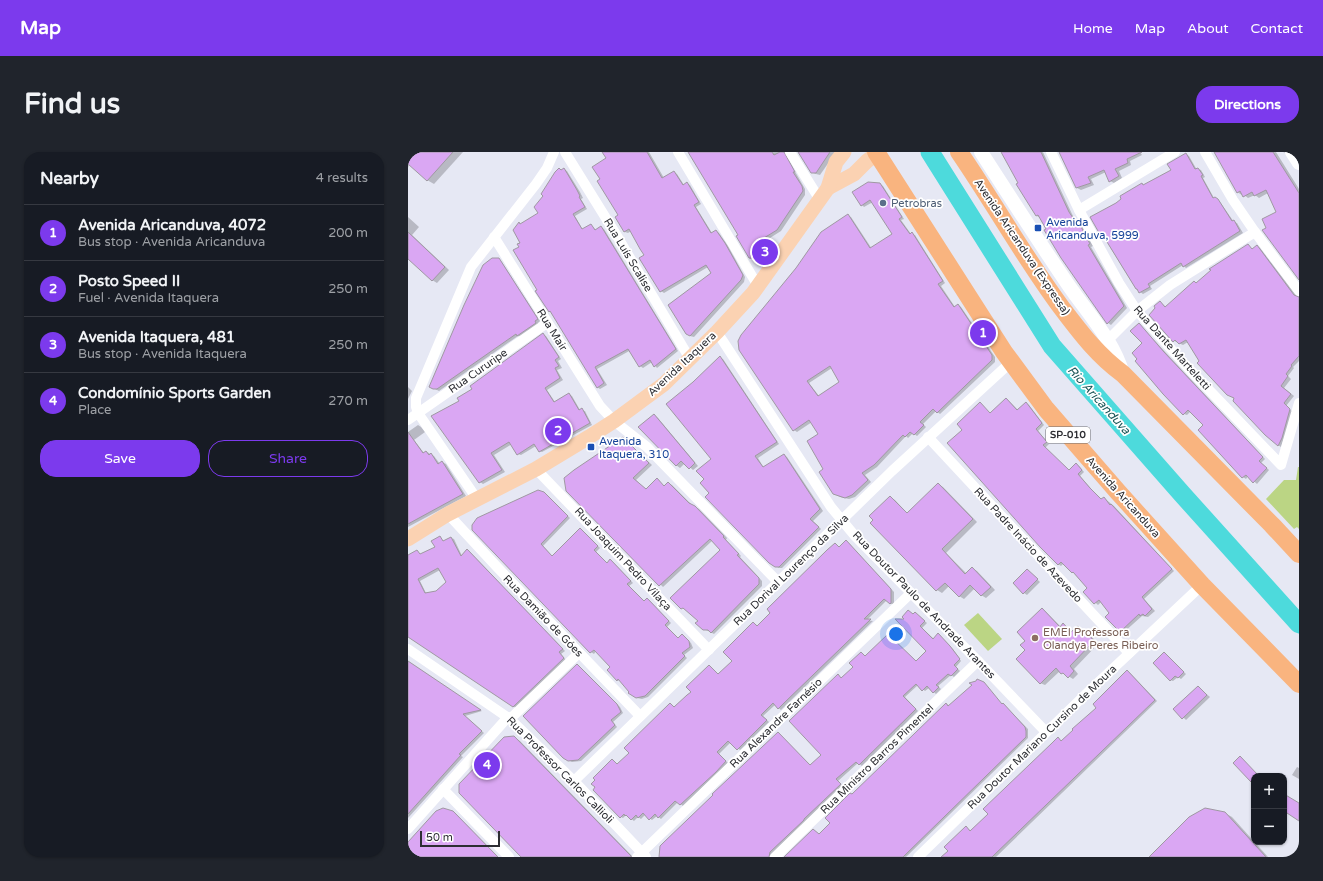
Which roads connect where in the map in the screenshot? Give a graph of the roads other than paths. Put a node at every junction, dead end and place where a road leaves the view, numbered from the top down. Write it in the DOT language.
graph roads {
  1 [pos="554,152"];
  2 [pos="565,152"];
  3 [pos="678,152"];
  4 [pos="790,152"];
  5 [pos="844,152"];
  6 [pos="877,152"];
  7 [pos="959,152"];
  8 [pos="981,152"];
  9 [pos="1051,152"];
  10 [pos="1175,152"];
  11 [pos="1205,152"];
  12 [pos="1292,152"];
  13 [pos="1299,163"];
  14 [pos="824,194"];
  15 [pos="1079,210"];
  16 [pos="1255,232"];
  17 [pos="494,237"];
  18 [pos="758,286"];
  19 [pos="1299,291"];
  20 [pos="1136,311"];
  21 [pos="547,323"];
  22 [pos="717,332"];
  23 [pos="1108,340"];
  24 [pos="690,359"];
  25 [pos="1011,362"];
  26 [pos="1123,374"];
  27 [pos="1299,403"];
  28 [pos="418,413"];
  29 [pos="408,420"];
  30 [pos="614,421"];
  31 [pos="928,437"];
  32 [pos="536,469"];
  33 [pos="477,499"];
  34 [pos="448,514"];
  35 [pos="842,520"];
  36 [pos="408,539"];
  37 [pos="1299,554"];
  38 [pos="778,582"];
  39 [pos="1202,585"];
  40 [pos="911,593"];
  41 [pos="408,649"];
  42 [pos="709,650"];
  43 [pos="579,653"];
  44 [pos="1129,653"];
  45 [pos="978,661"];
  46 [pos="1299,684"];
  47 [pos="640,716"];
  48 [pos="509,718"];
  49 [pos="1046,732"];
  50 [pos="574,781"];
  51 [pos="443,789"];
  52 [pos="408,829"];
  53 [pos="641,855"];
  54 [pos="509,857"];
  55 [pos="775,857"];
  56 [pos="918,857"];
  1 -- 17 [label="street"];
  2 -- 24 [label="street, Rua Luís Scalise"];
  3 -- 18 [label="street"];
  4 -- 14 [label="street"];
  5 -- 14 [label="main road, Avenida Itaquera"];
  6 -- 14 [label="main road, Avenida Itaquera"];
  6 -- 25 [label="highway, Avenida Aricanduva / SP-010"];
  7 -- 26 [label="highway, Avenida Aricanduva (Expressa)"];
  8 -- 23 [label="main road"];
  9 -- 15 [label="street, Rua Dante Marteletti"];
  10 -- 15 [label="street"];
  11 -- 16 [label="street"];
  12 -- 13 [label="main road"];
  14 -- 18 [label="main road, Avenida Itaquera"];
  15 -- 20 [label="street, Rua Dante Marteletti"];
  16 -- 19 [label="street"];
  16 -- 20 [label="street"];
  17 -- 21 [label="street, Rua Mair"];
  17 -- 28 [label="street"];
  18 -- 22 [label="main road, Avenida Itaquera"];
  20 -- 23 [label="street"];
  20 -- 27 [label="street, Rua Dante Marteletti"];
  21 -- 28 [label="street, Rua Cururipe"];
  21 -- 30 [label="street, Rua Mair"];
  22 -- 24 [label="main road, Avenida Itaquera"];
  22 -- 35 [label="street, Rua Doutor Paulo de Andrade Arantes"];
  23 -- 26 [label="main road"];
  24 -- 30 [label="main road, Avenida Itaquera"];
  25 -- 31 [label="street, Rua Dorival Lourenço da Silva"];
  25 -- 39 [label="highway, Avenida Aricanduva / SP-010"];
  26 -- 37 [label="highway"];
  28 -- 29 [label="street, Rua Cururipe"];
  28 -- 33 [label="street"];
  30 -- 32 [label="main road, Avenida Itaquera"];
  30 -- 38 [label="street, Rua Mair"];
  31 -- 35 [label="street, Rua Dorival Lourenço da Silva"];
  31 -- 44 [label="street, Rua Padre Inácio de Azevedo"];
  32 -- 33 [label="main road, Avenida Itaquera"];
  32 -- 42 [label="street, Rua Joaquim Pedro Vilaça"];
  33 -- 34 [label="main road, Avenida Itaquera"];
  34 -- 36 [label="main road, Avenida Itaquera"];
  34 -- 43 [label="street, Rua Damião de Góes"];
  35 -- 38 [label="street, Rua Dorival Lourenço da Silva"];
  35 -- 40 [label="street, Rua Doutor Paulo de Andrade Arantes"];
  38 -- 42 [label="street, Rua Dorival Lourenço da Silva"];
  39 -- 44 [label="street, Rua Doutor Mariano Cursino de Moura"];
  39 -- 46 [label="highway, Avenida Aricanduva / SP-010"];
  40 -- 45 [label="street, Rua Doutor Paulo de Andrade Arantes"];
  40 -- 53 [label="street, Rua Alexandre Farnésio"];
  41 -- 48 [label="street, Rua Professor Carlos Callioli"];
  42 -- 47 [label="street, Rua Dorival Lourenço da Silva"];
  43 -- 47 [label="street, Rua Damião de Góes"];
  43 -- 48 [label="street"];
  44 -- 49 [label="street, Rua Doutor Mariano Cursino de Moura"];
  45 -- 49 [label="street, Rua Doutor Paulo de Andrade Arantes"];
  45 -- 55 [label="street, Rua Ministro Barros Pimentel"];
  47 -- 50 [label="street, Rua Dorival Lourenço da Silva"];
  48 -- 50 [label="street, Rua Professor Carlos Callioli"];
  48 -- 51 [label="street"];
  49 -- 56 [label="street, Rua Doutor Mariano Cursino de Moura"];
  50 -- 53 [label="street, Rua Professor Carlos Callioli"];
  51 -- 52 [label="street"];
  51 -- 54 [label="street"];
}
